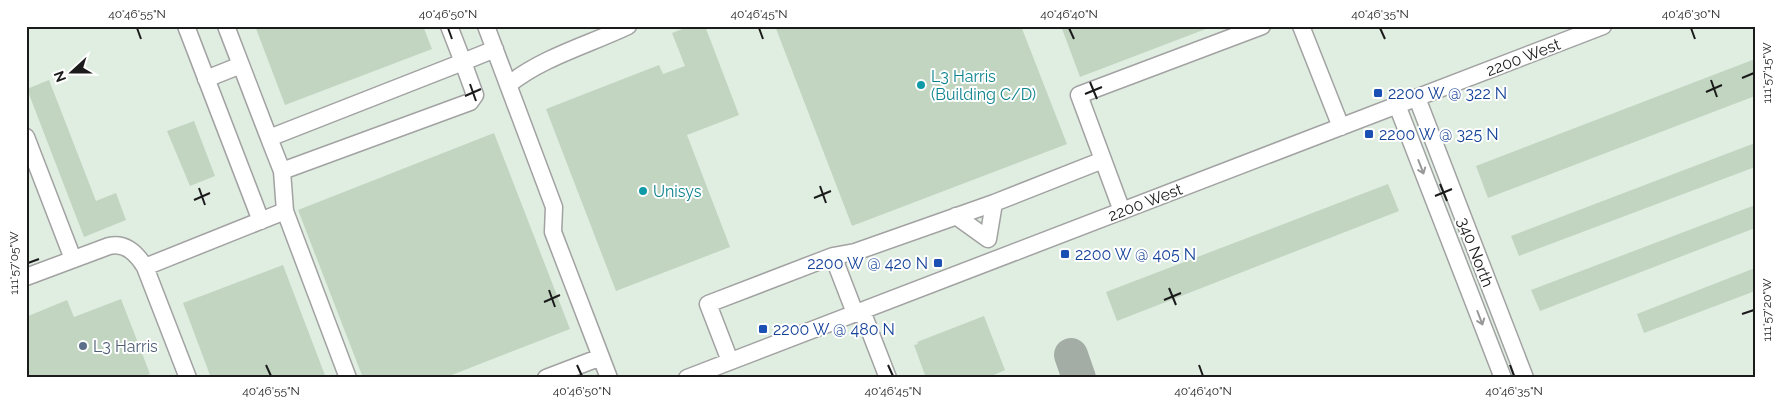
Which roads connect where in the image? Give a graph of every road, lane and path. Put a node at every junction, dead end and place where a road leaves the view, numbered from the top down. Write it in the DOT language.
graph roads {
  1 [pos="186,26"];
  2 [pos="226,26"];
  3 [pos="449,26"];
  4 [pos="486,26"];
  5 [pos="628,26"];
  6 [pos="1262,26"];
  7 [pos="1301,26"];
  8 [pos="1603,26"];
  9 [pos="495,50"];
  10 [pos="463,62"];
  11 [pos="241,66"];
  12 [pos="206,80"];
  13 [pos="508,85"];
  14 [pos="1417,98"];
  15 [pos="1397,105"];
  16 [pos="1341,127"];
  17 [pos="26,137"];
  18 [pos="269,138"];
  19 [pos="1103,160"];
  20 [pos="282,172"];
  21 [pos="994,202"];
  22 [pos="285,211"];
  23 [pos="1122,211"];
  24 [pos="956,216"];
  25 [pos="261,221"];
  26 [pos="988,239"];
  27 [pos="833,256"];
  28 [pos="73,259"];
  29 [pos="995,260"];
  30 [pos="145,267"];
  31 [pos="26,277"];
  32 [pos="859,312"];
  33 [pos="601,357"];
  34 [pos="730,361"];
  35 [pos="188,378"];
  36 [pos="348,378"];
  37 [pos="546,378"];
  38 [pos="609,378"];
  39 [pos="688,378"];
  40 [pos="888,378"];
  41 [pos="1503,378"];
  42 [pos="1525,378"];
  1 -- 12 [label="street"];
  2 -- 11 [label="street"];
  3 -- 10 [label="street"];
  4 -- 9 [label="street"];
  5 -- 13 [label="street"];
  6 -- 19 [label="street"];
  7 -- 16 [label="street"];
  8 -- 14 [label="street, 2200 West"];
  9 -- 10 [label="street"];
  9 -- 13 [label="street"];
  10 -- 18 [label="street"];
  10 -- 20 [label="street"];
  11 -- 12 [label="street"];
  11 -- 18 [label="street"];
  12 -- 25 [label="street"];
  13 -- 33 [label="street"];
  14 -- 15 [label="street, 2200 West"];
  14 -- 42 [label="street, 340 North"];
  15 -- 16 [label="street, 2200 West"];
  15 -- 41 [label="street, 340 North, one-way"];
  16 -- 23 [label="street, 2200 West"];
  17 -- 28 [label="street"];
  18 -- 20 [label="street"];
  19 -- 21 [label="street"];
  19 -- 23 [label="street"];
  20 -- 22 [label="street"];
  21 -- 24 [label="street"];
  21 -- 26 [label="street"];
  22 -- 25 [label="street"];
  22 -- 36 [label="street"];
  23 -- 29 [label="street, 2200 West"];
  24 -- 26 [label="street"];
  24 -- 27 [label="street"];
  25 -- 30 [label="street"];
  26 -- 29 [label="street"];
  27 -- 32 [label="street"];
  27 -- 34 [label="street"];
  28 -- 30 [label="street"];
  28 -- 31 [label="street"];
  29 -- 32 [label="street, 2200 West"];
  30 -- 35 [label="street"];
  32 -- 34 [label="street, 2200 West"];
  32 -- 40 [label="street"];
  33 -- 37 [label="street"];
  33 -- 38 [label="street"];
  34 -- 39 [label="street, 2200 West"];
}
